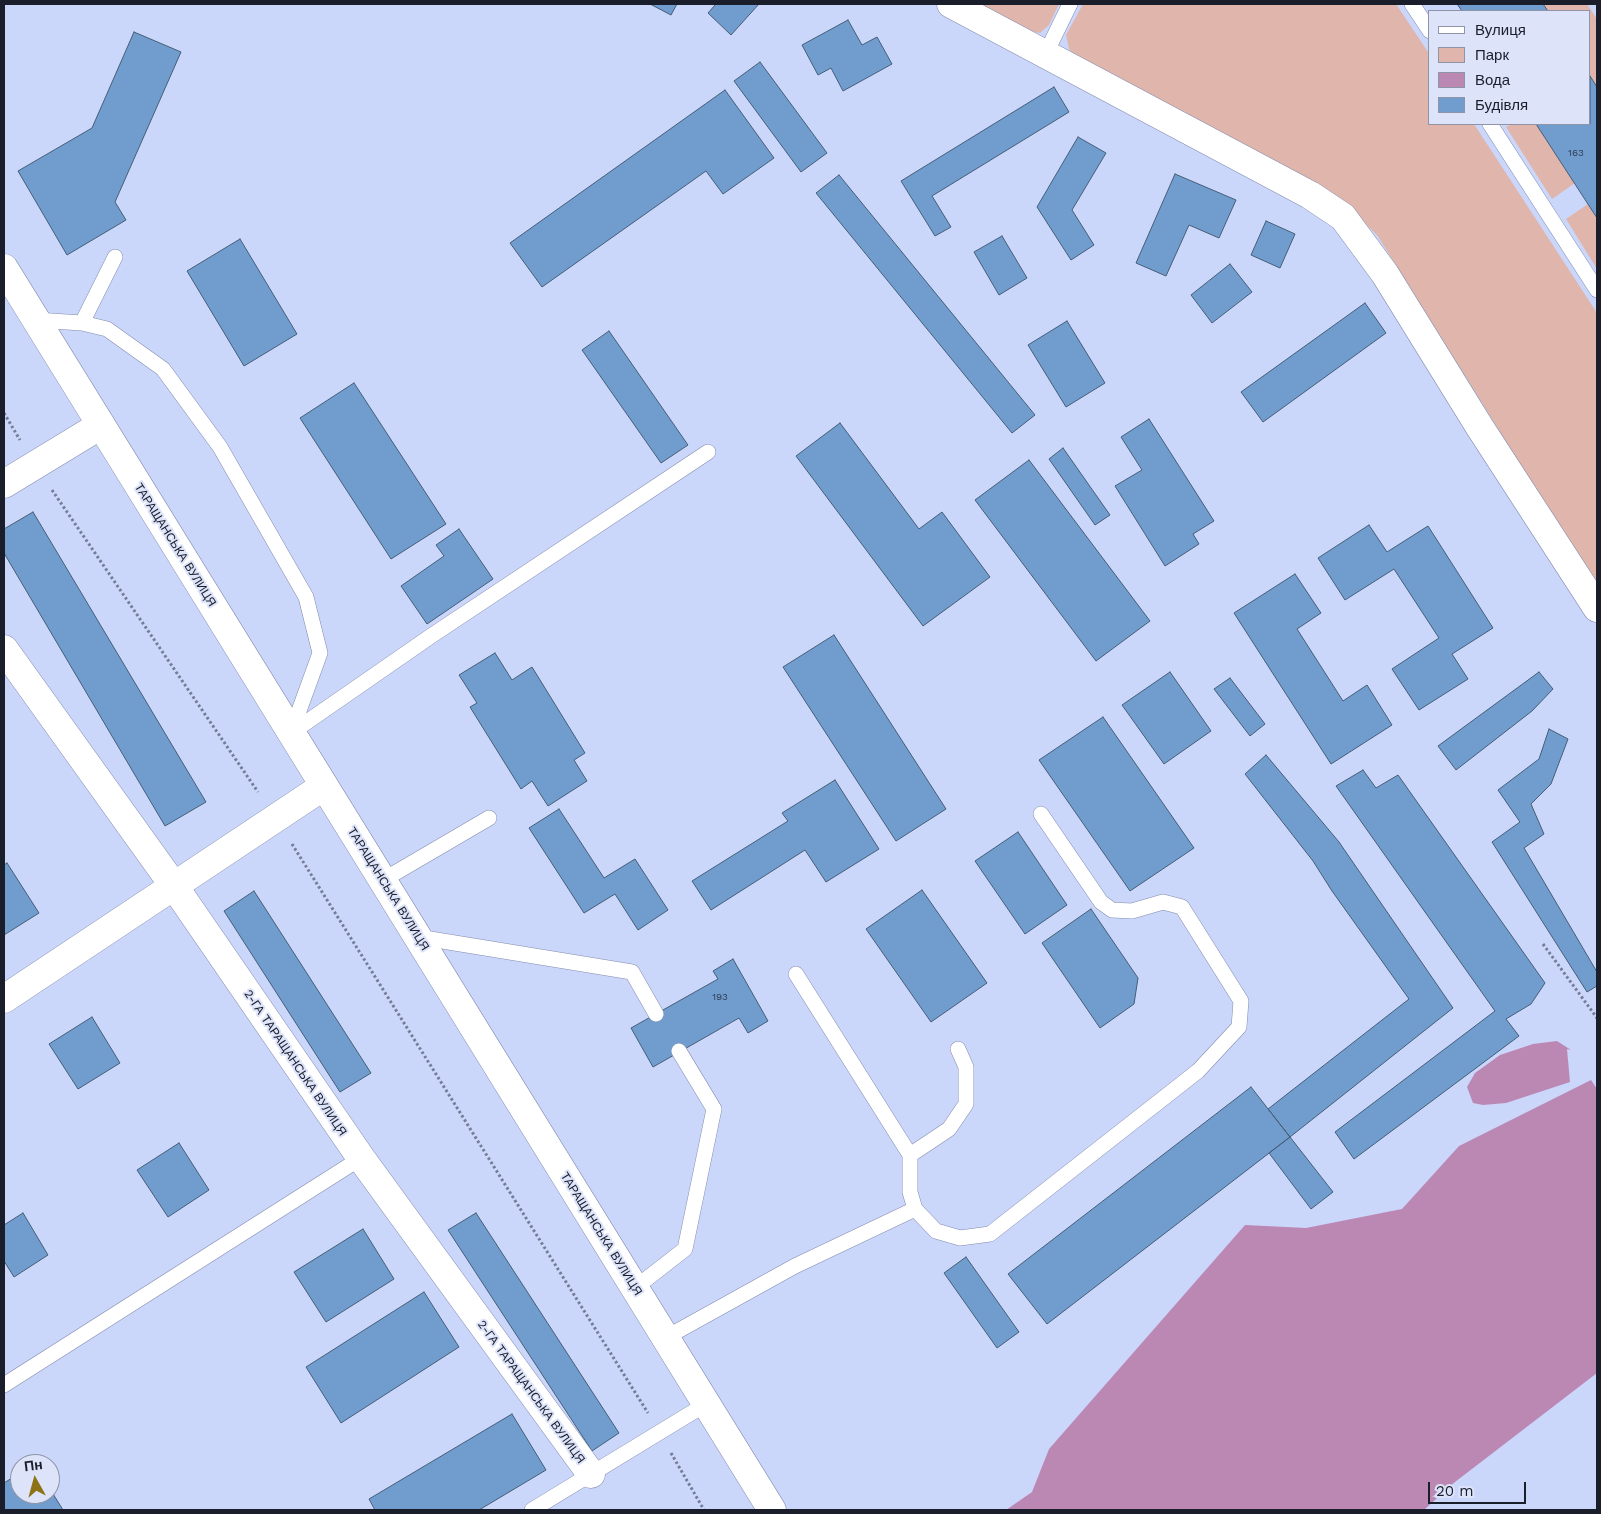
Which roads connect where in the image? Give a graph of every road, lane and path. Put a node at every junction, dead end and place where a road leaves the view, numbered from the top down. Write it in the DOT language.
graph roads {
  1 [pos="951,4"];
  2 [pos="1070,4"];
  3 [pos="1412,4"];
  4 [pos="1428,28"];
  5 [pos="1046,53"];
  6 [pos="1491,125"];
  7 [pos="115,258"];
  8 [pos="4,268"];
  9 [pos="1597,290"];
  10 [pos="36,320"];
  11 [pos="82,322"];
  12 [pos="4,413"];
  13 [pos="101,425"];
  14 [pos="708,452"];
  15 [pos="35,464"];
  16 [pos="4,484"];
  17 [pos="1597,608"];
  18 [pos="4,649"];
  19 [pos="291,733"];
  20 [pos="324,786"];
  21 [pos="1041,814"];
  22 [pos="276,818"];
  23 [pos="489,818"];
  24 [pos="382,880"];
  25 [pos="174,886"];
  26 [pos="418,938"];
  27 [pos="1543,944"];
  28 [pos="796,974"];
  29 [pos="4,999"];
  30 [pos="656,1014"];
  31 [pos="1597,1018"];
  32 [pos="958,1049"];
  33 [pos="679,1052"];
  34 [pos="910,1155"];
  35 [pos="360,1158"];
  36 [pos="915,1209"];
  37 [pos="634,1288"];
  38 [pos="665,1338"];
  39 [pos="4,1385"];
  40 [pos="706,1404"];
  41 [pos="660,1432"];
  42 [pos="591,1474"];
  43 [pos="532,1510"];
  44 [pos="704,1510"];
  45 [pos="772,1510"];
  1 -- 5 [label="street"];
  2 -- 5 [label="lane"];
  3 -- 4 [label="lane"];
  5 -- 17 [label="street"];
  6 -- 9 [label="lane"];
  7 -- 11 [label="lane"];
  8 -- 10 [label="street, ТАРАЩАНСЬКА ВУЛИЦЯ"];
  10 -- 11 [label="lane"];
  10 -- 13 [label="street, ТАРАЩАНСЬКА ВУЛИЦЯ"];
  11 -- 19 [label="lane"];
  12 -- 15 [label="path"];
  13 -- 15 [label="street"];
  13 -- 19 [label="street, ТАРАЩАНСЬКА ВУЛИЦЯ"];
  14 -- 19 [label="lane"];
  15 -- 16 [label="street"];
  15 -- 22 [label="path"];
  18 -- 25 [label="street, 2-ГА ТАРАЩАНСЬКА ВУЛИЦЯ"];
  19 -- 20 [label="street, ТАРАЩАНСЬКА ВУЛИЦЯ"];
  20 -- 22 [label="street"];
  20 -- 24 [label="street, ТАРАЩАНСЬКА ВУЛИЦЯ"];
  21 -- 36 [label="lane"];
  22 -- 25 [label="street"];
  22 -- 41 [label="path"];
  23 -- 24 [label="lane"];
  24 -- 26 [label="street, ТАРАЩАНСЬКА ВУЛИЦЯ"];
  25 -- 29 [label="street"];
  25 -- 35 [label="street, 2-ГА ТАРАЩАНСЬКА ВУЛИЦЯ"];
  26 -- 30 [label="lane"];
  26 -- 37 [label="street, ТАРАЩАНСЬКА ВУЛИЦЯ"];
  27 -- 31 [label="path"];
  28 -- 34 [label="lane"];
  32 -- 34 [label="lane"];
  33 -- 37 [label="lane"];
  34 -- 36 [label="lane"];
  35 -- 39 [label="lane"];
  35 -- 42 [label="street, 2-ГА ТАРАЩАНСЬКА ВУЛИЦЯ"];
  36 -- 38 [label="lane"];
  37 -- 38 [label="street, ТАРАЩАНСЬКА ВУЛИЦЯ"];
  38 -- 40 [label="street, ТАРАЩАНСЬКА ВУЛИЦЯ"];
  40 -- 41 [label="lane"];
  40 -- 45 [label="street, ТАРАЩАНСЬКА ВУЛИЦЯ"];
  41 -- 42 [label="lane"];
  41 -- 44 [label="path"];
  42 -- 43 [label="lane"];
}
